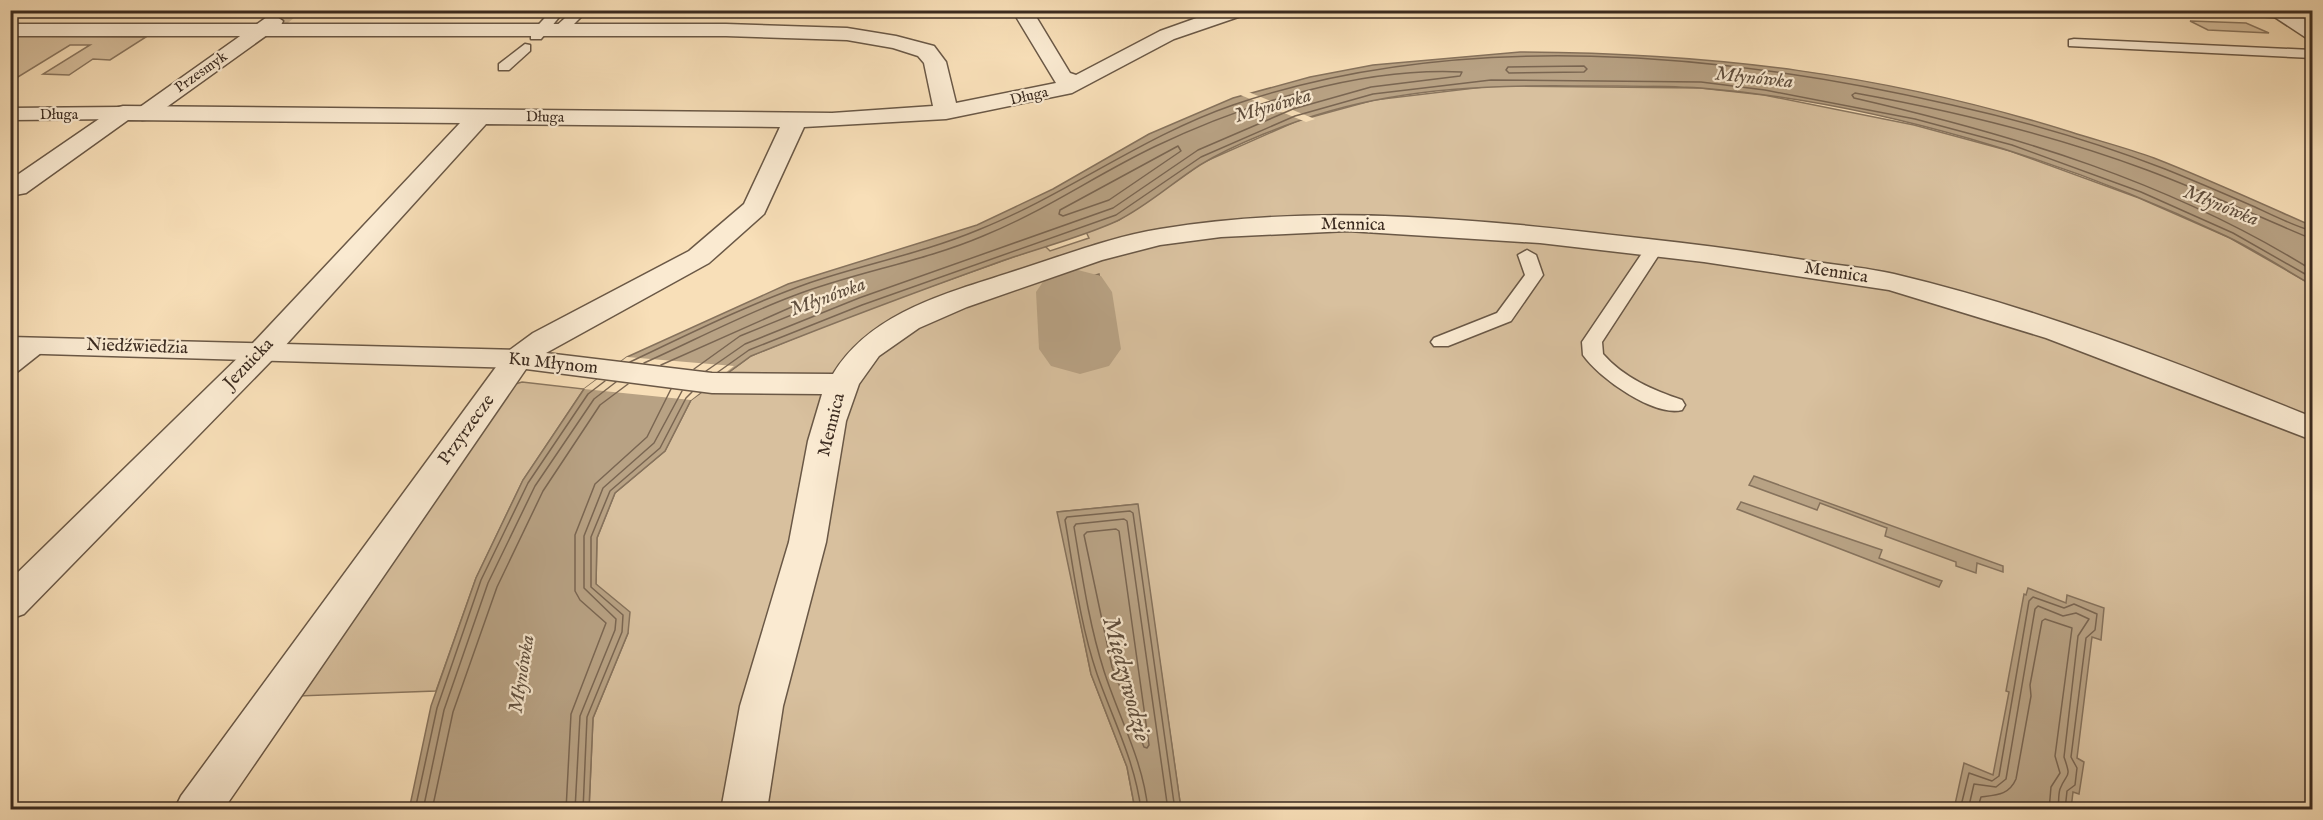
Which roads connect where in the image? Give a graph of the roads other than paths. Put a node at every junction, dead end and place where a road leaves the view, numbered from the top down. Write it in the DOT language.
graph roads {
  1 [pos="445,10"];
  2 [pos="582,10"];
  3 [pos="1022,10"];
  4 [pos="1240,10"];
  5 [pos="2255,10"];
  6 [pos="2280,12"];
  7 [pos="2313,13"];
  8 [pos="267,26"];
  9 [pos="549,27"];
  10 [pos="10,30"];
  11 [pos="419,31"];
  12 [pos="2313,33"];
  13 [pos="2074,43"];
  14 [pos="525,48"];
  15 [pos="2313,54"];
  16 [pos="504,67"];
  17 [pos="1076,84"];
  18 [pos="946,112"];
  19 [pos="10,114"];
  20 [pos="132,114"];
  21 [pos="479,117"];
  22 [pos="795,120"];
  23 [pos="13,190"];
  24 [pos="1655,248"];
  25 [pos="1527,255"];
  26 [pos="1441,342"];
  27 [pos="10,345"];
  28 [pos="39,345"];
  29 [pos="263,351"];
  30 [pos="518,359"];
  31 [pos="10,368"];
  32 [pos="842,384"];
  33 [pos="1675,405"];
  34 [pos="2313,429"];
  35 [pos="10,604"];
  36 [pos="197,810"];
  37 [pos="744,810"];
  1 -- 11 [label="street"];
  2 -- 9 [label="lane"];
  3 -- 17 [label="street"];
  4 -- 17 [label="street, Długa"];
  5 -- 6 [label="street"];
  6 -- 7 [label="street"];
  6 -- 12 [label="street"];
  8 -- 10 [label="street"];
  8 -- 11 [label="street"];
  8 -- 20 [label="street, Przesmyk"];
  9 -- 11 [label="street"];
  9 -- 18 [label="street"];
  13 -- 15 [label="lane"];
  14 -- 16 [label="lane"];
  17 -- 18 [label="street, Długa"];
  18 -- 22 [label="street, Długa"];
  19 -- 20 [label="street, Długa"];
  20 -- 21 [label="street, Długa"];
  20 -- 23 [label="street"];
  21 -- 22 [label="street, Długa"];
  21 -- 29 [label="street, Jezuicka"];
  22 -- 30 [label="street, Przyrzecze"];
  24 -- 32 [label="street, Mennica"];
  24 -- 33 [label="lane"];
  24 -- 34 [label="street, Mennica"];
  25 -- 26 [label="lane"];
  27 -- 28 [label="street, Niedźwiedzia"];
  28 -- 29 [label="street, Niedźwiedzia"];
  28 -- 31 [label="lane"];
  29 -- 30 [label="street, Ku Młynom"];
  29 -- 35 [label="street, Jezuicka"];
  30 -- 32 [label="street, Ku Młynom"];
  30 -- 36 [label="street, Przyrzecze"];
  32 -- 37 [label="street, Mennica"];
}
